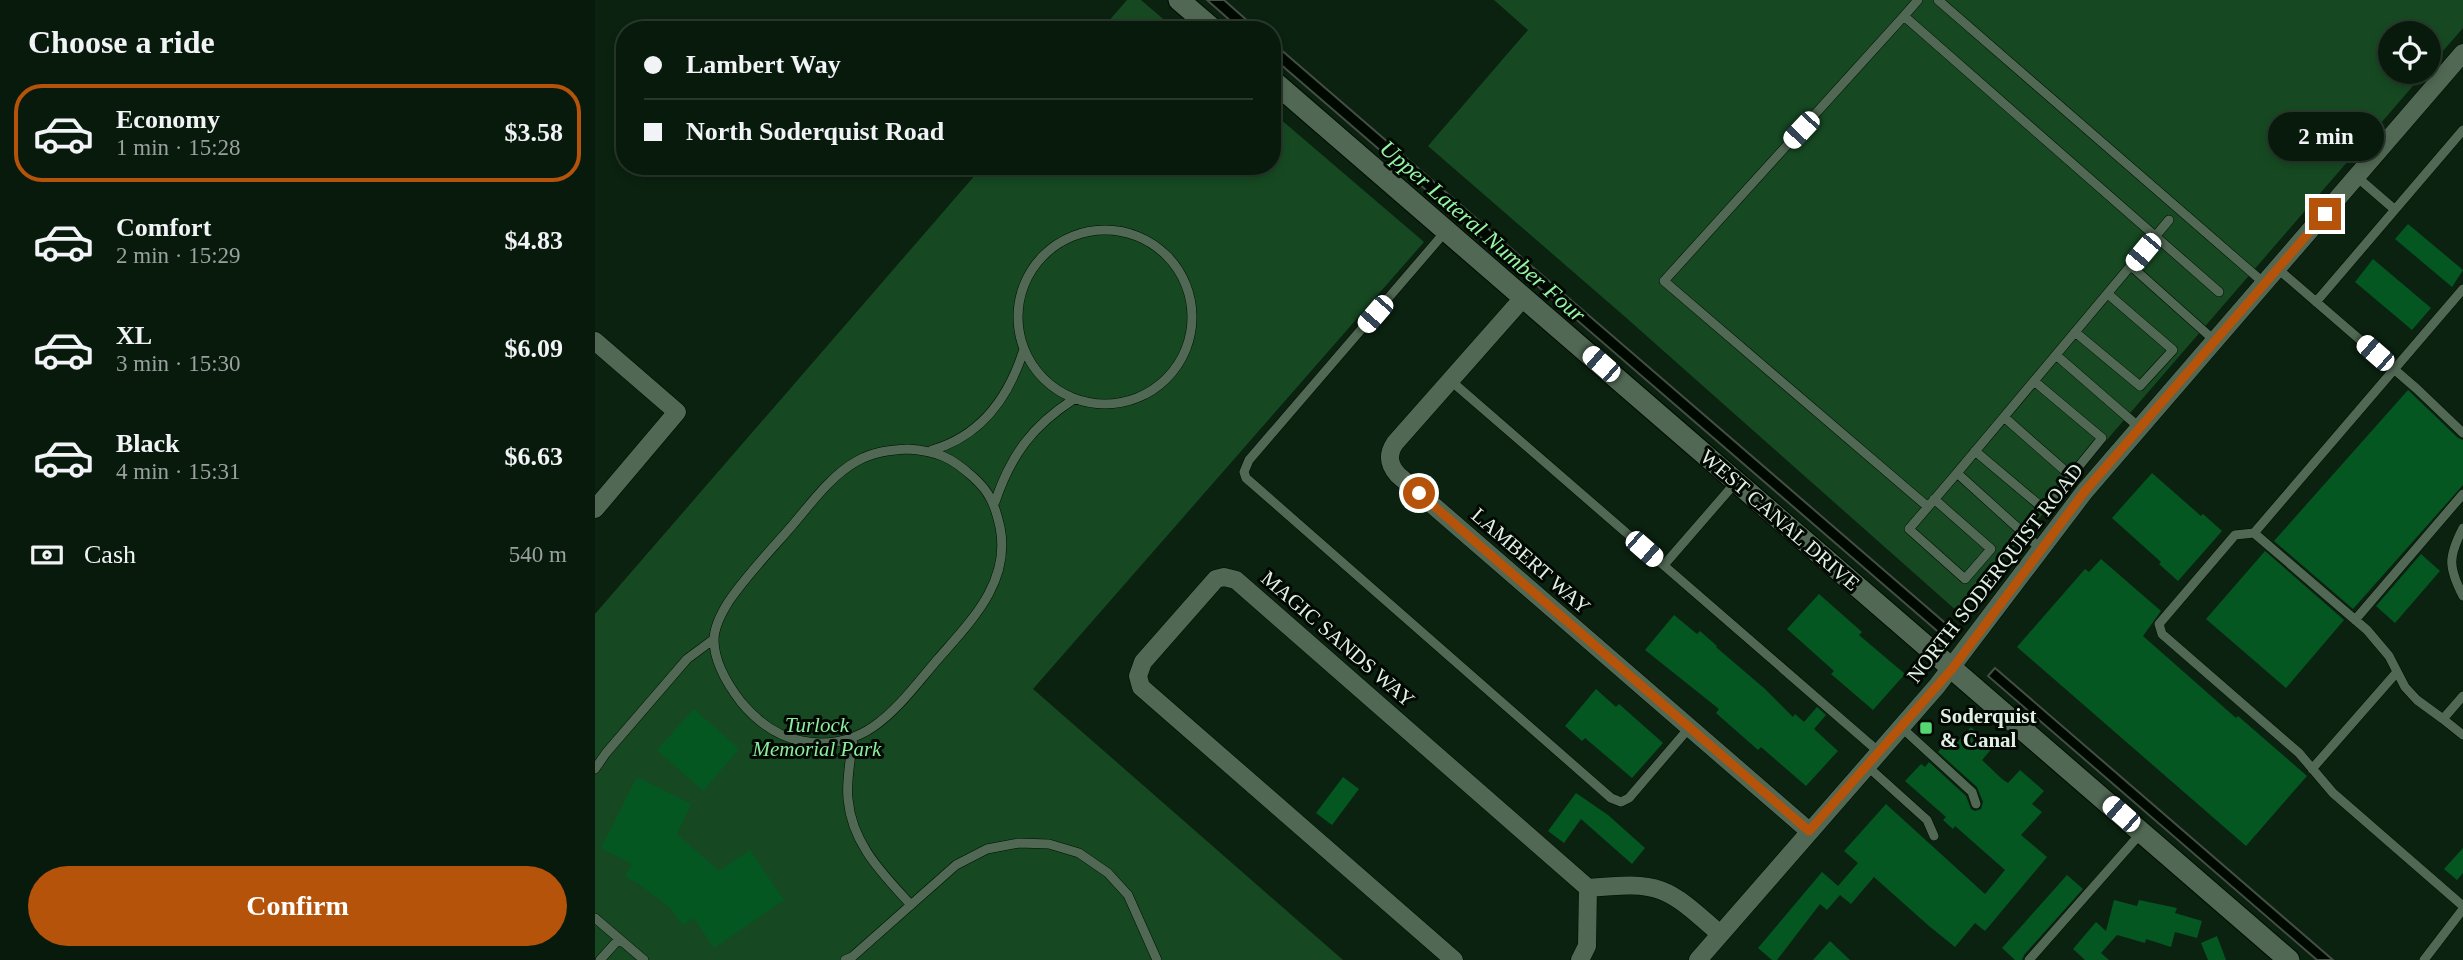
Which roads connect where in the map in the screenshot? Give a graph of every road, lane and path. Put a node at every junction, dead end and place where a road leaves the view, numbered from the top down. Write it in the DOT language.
graph roads {
  1 [pos="1179,0"];
  2 [pos="1918,0"];
  3 [pos="1938,0"];
  4 [pos="1903,16"];
  5 [pos="1204,21"];
  6 [pos="2463,53"];
  7 [pos="1281,88"];
  8 [pos="2463,130"];
  9 [pos="2357,177"];
  10 [pos="2394,209"];
  11 [pos="2169,220"];
  12 [pos="1447,230"];
  13 [pos="2155,237"];
  14 [pos="2130,266"];
  15 [pos="2278,269"];
  16 [pos="2265,284"];
  17 [pos="2463,289"];
  18 [pos="2219,292"];
  19 [pos="2108,294"];
  20 [pos="1524,297"];
  21 [pos="2316,302"];
  22 [pos="2075,332"];
  23 [pos="595,341"];
  24 [pos="2215,341"];
  25 [pos="1024,349"];
  26 [pos="2056,355"];
  27 [pos="2394,369"];
  28 [pos="1451,380"];
  29 [pos="2034,380"];
  30 [pos="1074,399"];
  31 [pos="2004,417"];
  32 [pos="2140,428"];
  33 [pos="2463,433"];
  34 [pos="932,450"];
  35 [pos="1975,452"];
  36 [pos="1957,473"];
  37 [pos="2071,476"];
  38 [pos="1736,482"];
  39 [pos="2463,494"];
  40 [pos="995,502"];
  41 [pos="1931,503"];
  42 [pos="596,505"];
  43 [pos="2463,528"];
  44 [pos="2254,533"];
  45 [pos="2041,549"];
  46 [pos="1664,565"];
  47 [pos="2463,596"];
  48 [pos="2355,620"];
  49 [pos="714,639"];
  50 [pos="1952,669"];
  51 [pos="2397,672"];
  52 [pos="2463,696"];
  53 [pos="2444,719"];
  54 [pos="1901,727"];
  55 [pos="1689,728"];
  56 [pos="2463,736"];
  57 [pos="853,738"];
  58 [pos="1873,759"];
  59 [pos="595,769"];
  60 [pos="2312,769"];
  61 [pos="1976,804"];
  62 [pos="1809,831"];
  63 [pos="2142,832"];
  64 [pos="1934,836"];
  65 [pos="1588,888"];
  66 [pos="2463,889"];
  67 [pos="2455,898"];
  68 [pos="911,905"];
  69 [pos="2463,907"];
  70 [pos="595,918"];
  71 [pos="1720,934"];
  72 [pos="619,939"];
  73 [pos="1708,957"];
  74 [pos="600,960"];
  75 [pos="644,960"];
  76 [pos="845,960"];
  77 [pos="1157,960"];
  78 [pos="1454,960"];
  79 [pos="1580,960"];
  80 [pos="2029,960"];
  81 [pos="2289,960"];
  82 [pos="2424,960"];
  1 -- 5 [label="street"];
  2 -- 4 [label="lane"];
  3 -- 16 [label="lane"];
  4 -- 13 [label="lane"];
  4 -- 41 [label="lane"];
  6 -- 9 [label="street, NORTH SODERQUIST ROAD"];
  7 -- 12 [label="street, WEST CANAL DRIVE"];
  8 -- 10 [label="lane"];
  9 -- 10 [label="lane"];
  9 -- 15 [label="street, NORTH SODERQUIST ROAD"];
  10 -- 21 [label="lane"];
  11 -- 13 [label="lane"];
  12 -- 20 [label="street, WEST CANAL DRIVE"];
  12 -- 55 [label="lane"];
  13 -- 14 [label="lane"];
  13 -- 18 [label="lane"];
  14 -- 19 [label="lane"];
  14 -- 24 [label="lane"];
  15 -- 16 [label="street, NORTH SODERQUIST ROAD"];
  15 -- 21 [label="lane"];
  16 -- 24 [label="street, NORTH SODERQUIST ROAD"];
  17 -- 27 [label="lane"];
  19 -- 22 [label="lane"];
  19 -- 22 [label="lane"];
  20 -- 28 [label="street, LAMBERT WAY"];
  20 -- 38 [label="street, WEST CANAL DRIVE"];
  21 -- 27 [label="lane"];
  22 -- 26 [label="lane"];
  23 -- 42 [label="street"];
  24 -- 32 [label="street, NORTH SODERQUIST ROAD"];
  25 -- 30 [label="lane"];
  25 -- 30 [label="lane"];
  25 -- 34 [label="lane"];
  26 -- 29 [label="lane"];
  26 -- 32 [label="lane"];
  27 -- 33 [label="lane"];
  27 -- 44 [label="lane"];
  28 -- 46 [label="lane"];
  28 -- 55 [label="street, LAMBERT WAY"];
  29 -- 31 [label="lane"];
  29 -- 37 [label="lane"];
  30 -- 40 [label="lane"];
  31 -- 35 [label="lane"];
  31 -- 37 [label="lane"];
  32 -- 45 [label="street, NORTH SODERQUIST ROAD"];
  34 -- 40 [label="lane"];
  34 -- 49 [label="lane"];
  35 -- 36 [label="lane"];
  35 -- 37 [label="lane"];
  36 -- 41 [label="lane"];
  36 -- 45 [label="lane"];
  38 -- 46 [label="lane"];
  38 -- 50 [label="street, WEST CANAL DRIVE"];
  39 -- 48 [label="lane"];
  40 -- 57 [label="lane"];
  41 -- 41 [label="lane"];
  43 -- 47 [label="lane"];
  44 -- 48 [label="lane"];
  44 -- 60 [label="lane"];
  45 -- 50 [label="street, NORTH SODERQUIST ROAD"];
  46 -- 58 [label="lane"];
  48 -- 51 [label="lane"];
  49 -- 57 [label="lane"];
  49 -- 59 [label="lane"];
  50 -- 54 [label="street, NORTH SODERQUIST ROAD"];
  50 -- 63 [label="street, WEST CANAL DRIVE"];
  51 -- 53 [label="lane"];
  51 -- 60 [label="lane"];
  52 -- 53 [label="lane"];
  53 -- 56 [label="lane"];
  54 -- 58 [label="street, NORTH SODERQUIST ROAD"];
  54 -- 61 [label="lane"];
  55 -- 62 [label="street, LAMBERT WAY"];
  57 -- 68 [label="lane"];
  58 -- 62 [label="street, NORTH SODERQUIST ROAD"];
  58 -- 64 [label="lane"];
  60 -- 67 [label="lane"];
  62 -- 71 [label="street, NORTH SODERQUIST ROAD"];
  63 -- 80 [label="lane"];
  63 -- 81 [label="street, WEST CANAL DRIVE"];
  65 -- 71 [label="street"];
  65 -- 78 [label="street, MAGIC SANDS WAY"];
  65 -- 79 [label="street"];
  66 -- 67 [label="lane"];
  67 -- 69 [label="lane"];
  68 -- 76 [label="lane"];
  68 -- 77 [label="lane"];
  69 -- 82 [label="lane"];
  70 -- 72 [label="lane"];
  71 -- 73 [label="street, NORTH SODERQUIST ROAD"];
  72 -- 74 [label="lane"];
  72 -- 75 [label="lane"];
}
